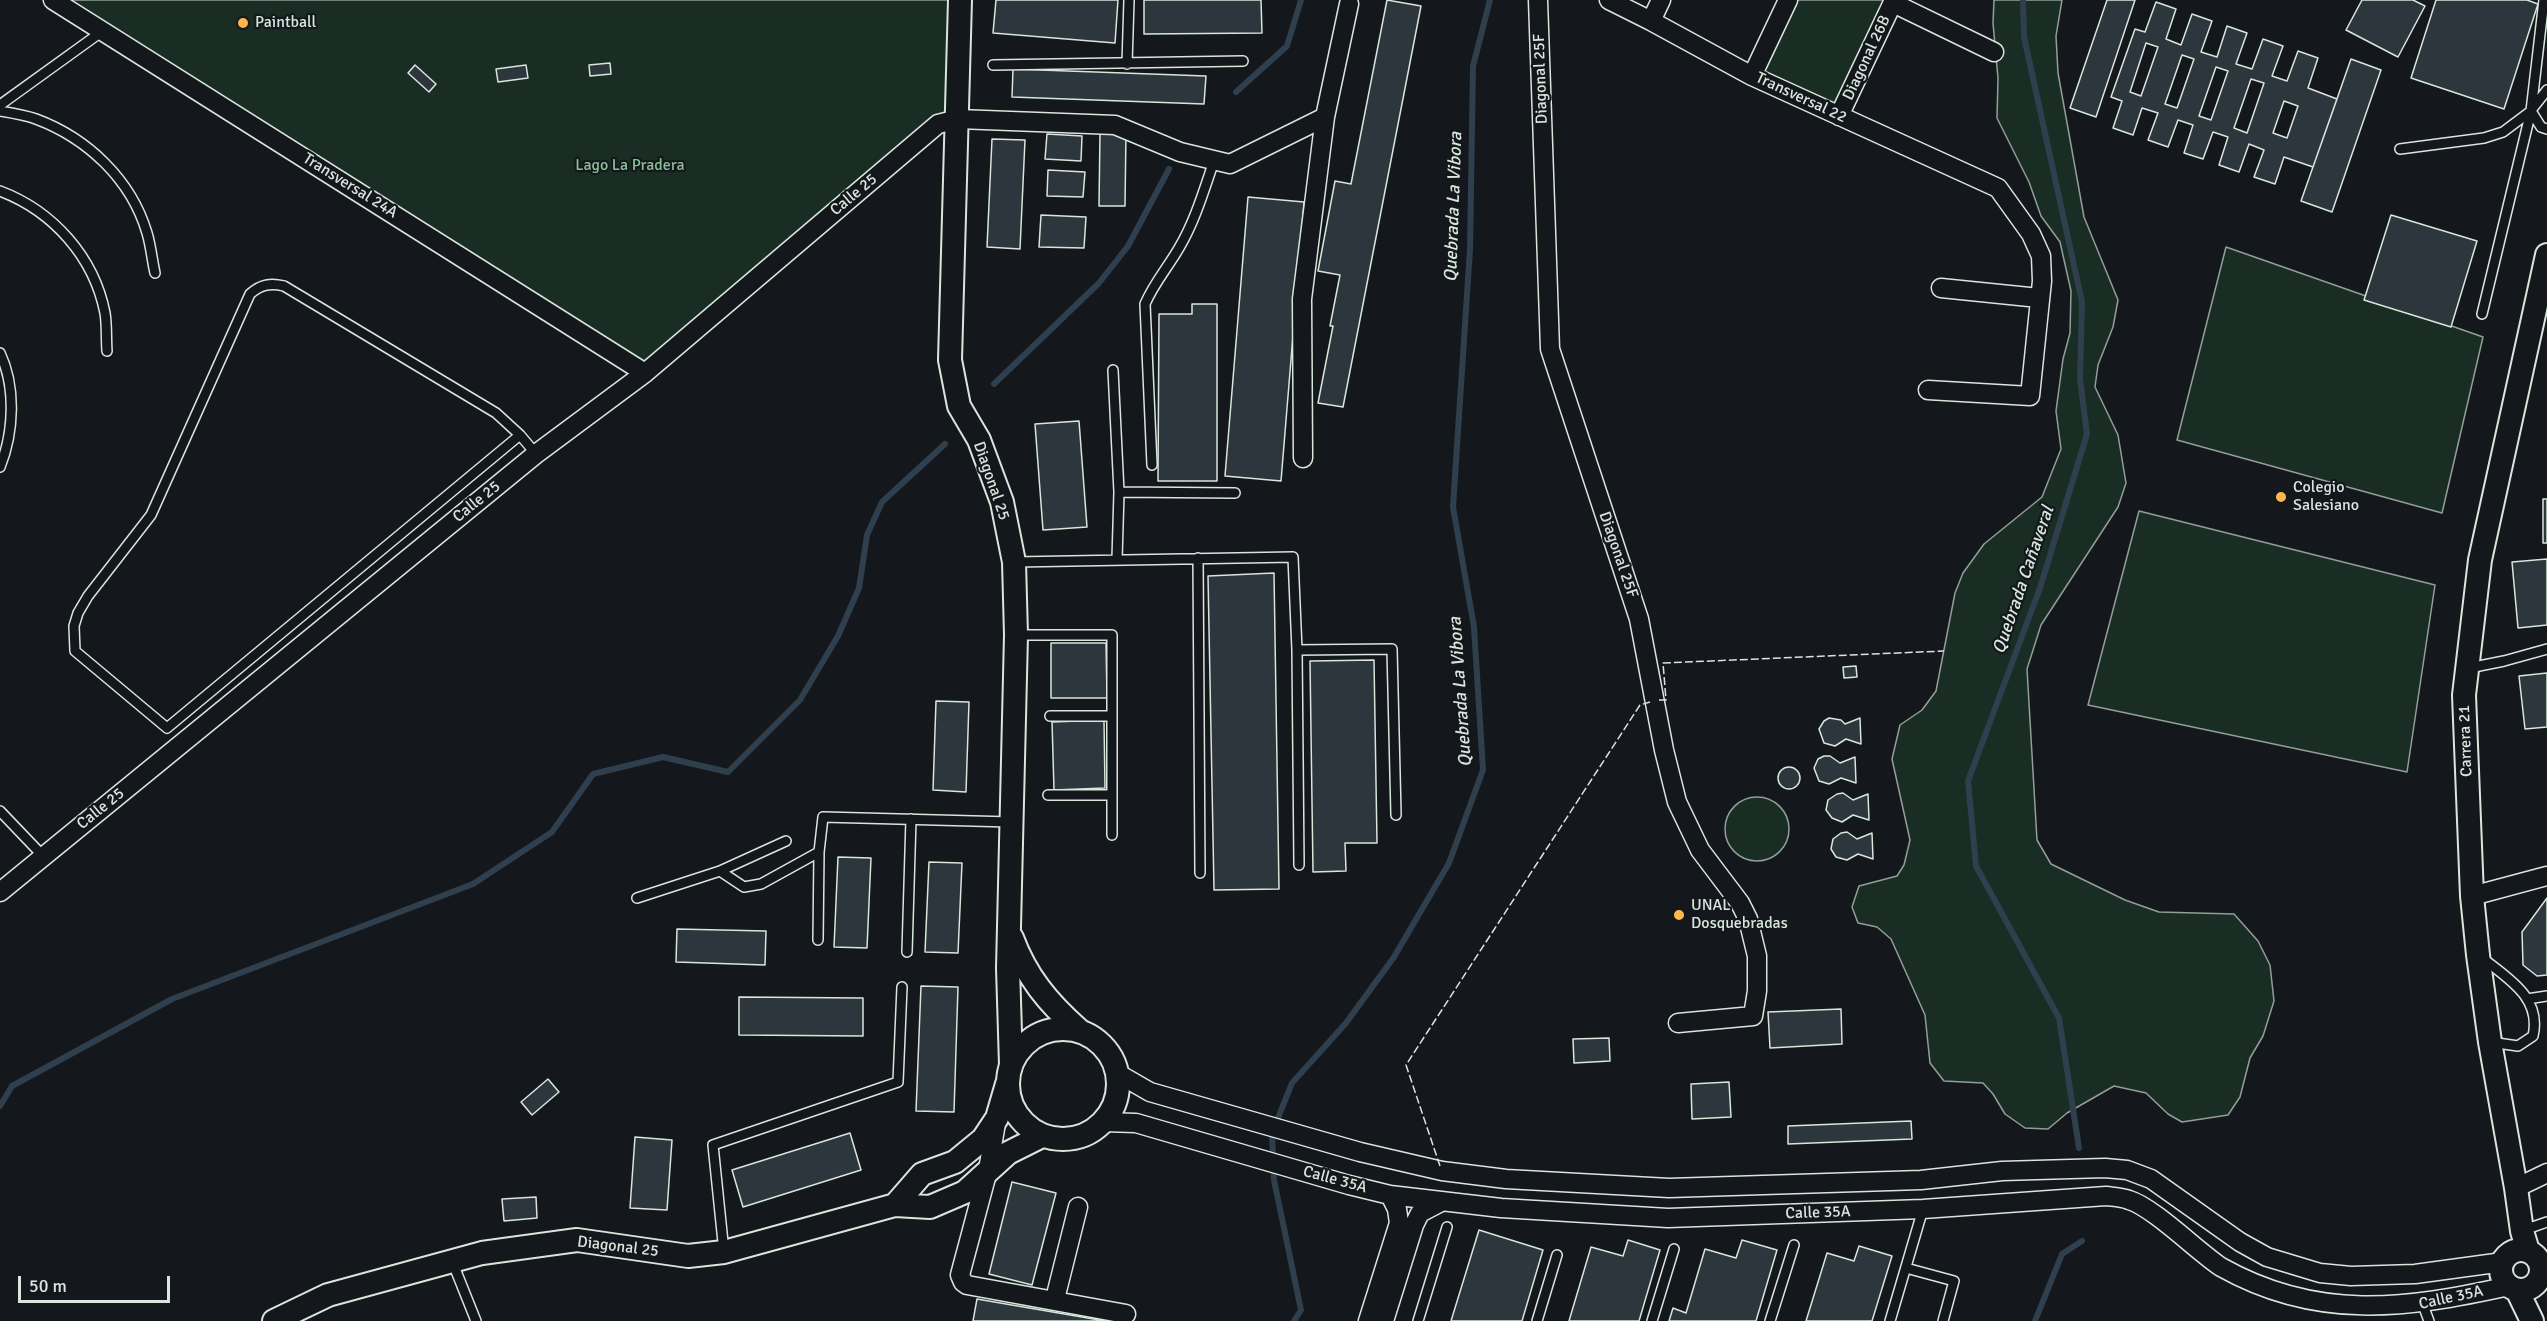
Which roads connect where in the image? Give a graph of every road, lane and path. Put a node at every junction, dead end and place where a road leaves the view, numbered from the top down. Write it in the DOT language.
graph roads {
  1 [pos="54,0"];
  2 [pos="960,0"];
  3 [pos="1129,0"];
  4 [pos="1538,0"];
  5 [pos="1609,0"];
  6 [pos="1661,0"];
  7 [pos="1788,0"];
  8 [pos="2544,0"];
  9 [pos="1894,1"];
  10 [pos="1349,4"];
  11 [pos="1651,21"];
  12 [pos="104,30"];
  13 [pos="1994,52"];
  14 [pos="1243,61"];
  15 [pos="1127,64"];
  16 [pos="993,65"];
  17 [pos="1752,76"];
  18 [pos="2547,90"];
  19 [pos="0,105"];
  20 [pos="0,111"];
  21 [pos="2531,111"];
  22 [pos="1839,116"];
  23 [pos="1325,117"];
  24 [pos="958,119"];
  25 [pos="2547,129"];
  26 [pos="2400,149"];
  27 [pos="1214,161"];
  28 [pos="0,191"];
  29 [pos="2547,255"];
  30 [pos="155,273"];
  31 [pos="1941,288"];
  32 [pos="2039,298"];
  33 [pos="2482,314"];
  34 [pos="107,351"];
  35 [pos="0,353"];
  36 [pos="1113,370"];
  37 [pos="645,373"];
  38 [pos="1928,390"];
  39 [pos="520,435"];
  40 [pos="536,454"];
  41 [pos="1303,458"];
  42 [pos="1152,465"];
  43 [pos="0,467"];
  44 [pos="1119,492"];
  45 [pos="1235,493"];
  46 [pos="1198,558"];
  47 [pos="1117,559"];
  48 [pos="1014,562"];
  49 [pos="1016,635"];
  50 [pos="2547,649"];
  51 [pos="1297,650"];
  52 [pos="2469,668"];
  53 [pos="1050,716"];
  54 [pos="1112,716"];
  55 [pos="1048,795"];
  56 [pos="1112,795"];
  57 [pos="0,811"];
  58 [pos="1396,815"];
  59 [pos="911,819"];
  60 [pos="1011,822"];
  61 [pos="1112,835"];
  62 [pos="786,841"];
  63 [pos="819,852"];
  64 [pos="43,856"];
  65 [pos="1299,865"];
  66 [pos="720,871"];
  67 [pos="1200,873"];
  68 [pos="2547,876"];
  69 [pos="0,892"];
  70 [pos="2472,896"];
  71 [pos="637,898"];
  72 [pos="1009,931"];
  73 [pos="818,940"];
  74 [pos="907,952"];
  75 [pos="2478,955"];
  76 [pos="902,987"];
  77 [pos="2547,996"];
  78 [pos="2527,999"];
  79 [pos="1678,1023"];
  80 [pos="1078,1030"];
  81 [pos="2490,1042"];
  82 [pos="1009,1073"];
  83 [pos="1117,1073"];
  84 [pos="997,1118"];
  85 [pos="1103,1122"];
  86 [pos="1042,1136"];
  87 [pos="988,1170"];
  88 [pos="2547,1173"];
  89 [pos="1920,1180"];
  90 [pos="2516,1188"];
  91 [pos="1390,1195"];
  92 [pos="1441,1202"];
  93 [pos="895,1205"];
  94 [pos="1078,1207"];
  95 [pos="1923,1209"];
  96 [pos="2547,1222"];
  97 [pos="1447,1227"];
  98 [pos="1794,1245"];
  99 [pos="1674,1249"];
  100 [pos="2515,1249"];
  101 [pos="724,1252"];
  102 [pos="1557,1255"];
  103 [pos="452,1261"];
  104 [pos="1906,1268"];
  105 [pos="2415,1274"];
  106 [pos="2520,1287"];
  107 [pos="1055,1299"];
  108 [pos="2426,1313"];
  109 [pos="1126,1314"];
  110 [pos="2531,1319"];
  111 [pos="274,1321"];
  112 [pos="476,1321"];
  113 [pos="1368,1321"];
  114 [pos="1384,1321"];
  115 [pos="1418,1321"];
  116 [pos="1537,1321"];
  117 [pos="1652,1321"];
  118 [pos="1770,1321"];
  119 [pos="1890,1321"];
  120 [pos="1943,1321"];
  1 -- 12 [label="street, Transversal 24A"];
  2 -- 24 [label="street, Diagonal 25"];
  3 -- 15 [label="lane"];
  4 -- 79 [label="street, Diagonal 25F"];
  5 -- 11 [label="street, Transversal 22"];
  6 -- 11 [label="street"];
  7 -- 17 [label="street"];
  8 -- 21 [label="lane"];
  9 -- 13 [label="street"];
  9 -- 22 [label="street, Diagonal 26B"];
  10 -- 23 [label="street"];
  11 -- 17 [label="street, Transversal 22"];
  12 -- 19 [label="lane"];
  12 -- 37 [label="street, Transversal 24A"];
  14 -- 15 [label="lane"];
  15 -- 16 [label="lane"];
  17 -- 22 [label="street, Transversal 22"];
  18 -- 21 [label="lane"];
  20 -- 30 [label="lane"];
  21 -- 25 [label="lane"];
  21 -- 26 [label="lane"];
  21 -- 33 [label="lane"];
  22 -- 32 [label="street, Transversal 22"];
  23 -- 27 [label="street"];
  23 -- 41 [label="street"];
  24 -- 27 [label="street"];
  24 -- 37 [label="street, Calle 25"];
  24 -- 48 [label="street, Diagonal 25"];
  27 -- 42 [label="lane"];
  28 -- 34 [label="lane"];
  29 -- 52 [label="street, Carrera 21"];
  31 -- 32 [label="street"];
  32 -- 38 [label="street"];
  35 -- 43 [label="lane"];
  36 -- 44 [label="lane"];
  37 -- 40 [label="street, Calle 25"];
  39 -- 39 [label="lane"];
  39 -- 40 [label="lane"];
  40 -- 64 [label="street, Calle 25"];
  44 -- 45 [label="lane"];
  44 -- 47 [label="lane"];
  46 -- 47 [label="lane"];
  46 -- 51 [label="lane"];
  46 -- 67 [label="lane"];
  47 -- 48 [label="lane"];
  48 -- 49 [label="street, Diagonal 25"];
  49 -- 54 [label="lane"];
  49 -- 60 [label="street, Diagonal 25"];
  50 -- 52 [label="lane"];
  51 -- 58 [label="lane"];
  51 -- 65 [label="lane"];
  52 -- 70 [label="street, Carrera 21"];
  53 -- 54 [label="lane"];
  54 -- 56 [label="lane"];
  55 -- 56 [label="lane"];
  56 -- 61 [label="lane"];
  57 -- 64 [label="lane"];
  59 -- 60 [label="lane"];
  59 -- 63 [label="lane"];
  59 -- 74 [label="lane"];
  60 -- 72 [label="street, Diagonal 25"];
  62 -- 66 [label="lane"];
  63 -- 66 [label="lane"];
  63 -- 73 [label="lane"];
  64 -- 69 [label="street, Calle 25"];
  66 -- 71 [label="lane"];
  68 -- 70 [label="street"];
  70 -- 75 [label="street, Carrera 21"];
  72 -- 80 [label="street, Diagonal 25"];
  72 -- 82 [label="street, Diagonal 25"];
  75 -- 78 [label="lane"];
  75 -- 81 [label="street, Carrera 21"];
  76 -- 101 [label="lane"];
  77 -- 78 [label="lane"];
  78 -- 81 [label="lane"];
  80 -- 82 [label="street"];
  80 -- 83 [label="street"];
  81 -- 90 [label="street, Carrera 21"];
  82 -- 84 [label="street, Diagonal 25"];
  82 -- 86 [label="street"];
  83 -- 85 [label="street"];
  83 -- 89 [label="street, Calle 35A"];
  84 -- 87 [label="street"];
  84 -- 93 [label="street, Diagonal 25"];
  85 -- 86 [label="street"];
  85 -- 91 [label="street, Calle 35A"];
  86 -- 87 [label="street, Diagonal 25"];
  87 -- 93 [label="street, Diagonal 25"];
  87 -- 107 [label="street"];
  88 -- 90 [label="street"];
  89 -- 95 [label="street"];
  89 -- 105 [label="street, Calle 35A"];
  90 -- 100 [label="street, Carrera 21"];
  91 -- 92 [label="street, Calle 35A"];
  91 -- 113 [label="street"];
  92 -- 95 [label="street, Calle 35A"];
  92 -- 114 [label="street"];
  93 -- 101 [label="street, Diagonal 25"];
  94 -- 107 [label="street"];
  95 -- 104 [label="lane"];
  95 -- 108 [label="street, Calle 35A"];
  96 -- 100 [label="lane"];
  97 -- 115 [label="lane"];
  98 -- 118 [label="lane"];
  99 -- 117 [label="lane"];
  100 -- 105 [label="street, Calle 35A"];
  100 -- 106 [label="street"];
  100 -- 106 [label="street"];
  101 -- 103 [label="street, Diagonal 25"];
  102 -- 116 [label="lane"];
  103 -- 111 [label="street, Diagonal 25"];
  103 -- 112 [label="lane"];
  104 -- 119 [label="lane"];
  104 -- 120 [label="lane"];
  105 -- 108 [label="street"];
  106 -- 108 [label="street, Calle 35A"];
  106 -- 110 [label="street"];
  107 -- 109 [label="street"];
}
